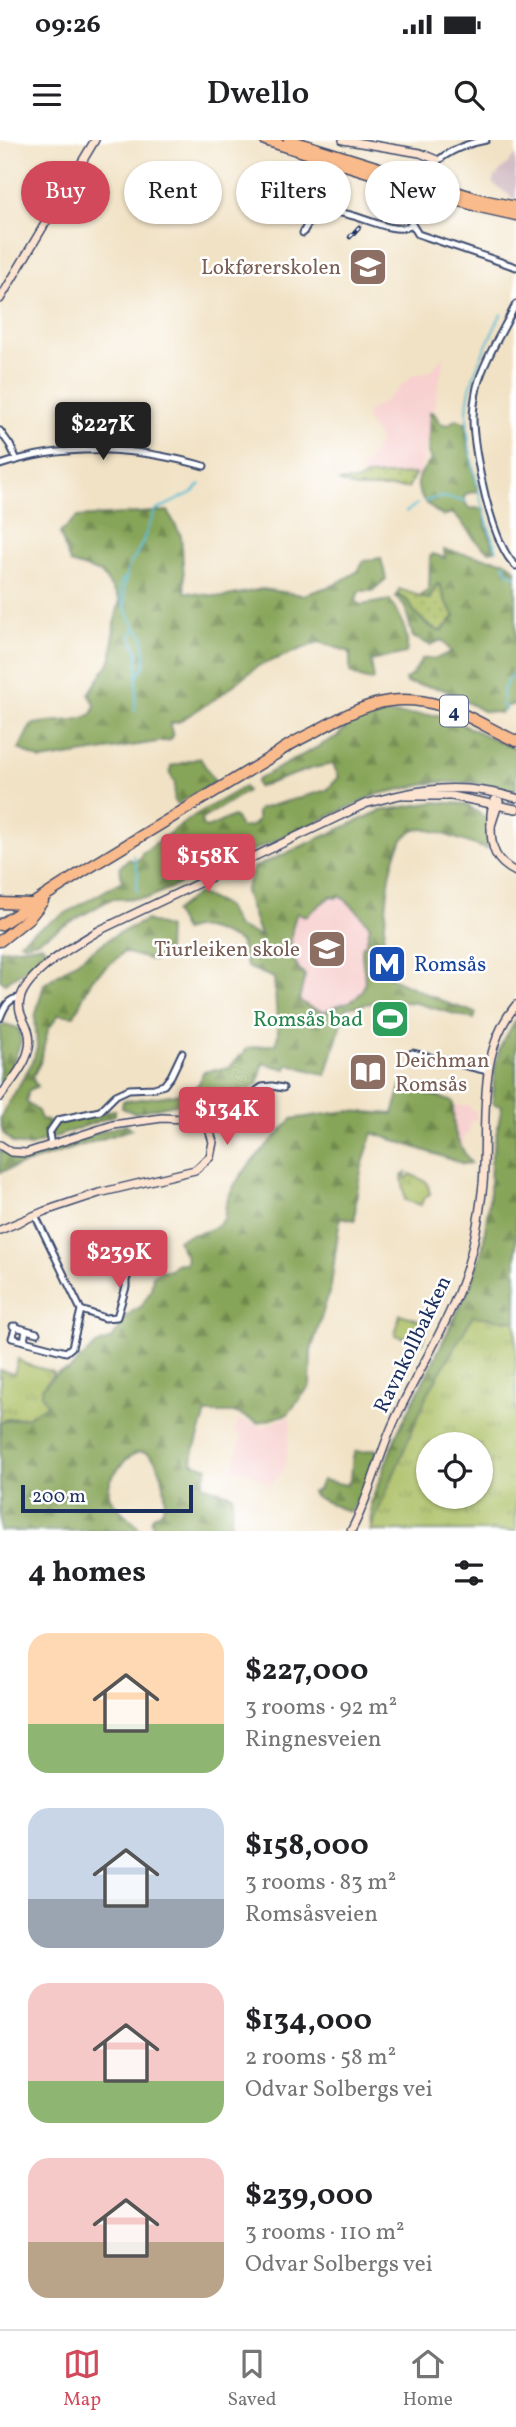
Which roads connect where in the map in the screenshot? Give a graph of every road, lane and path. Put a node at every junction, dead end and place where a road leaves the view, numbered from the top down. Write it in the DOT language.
graph roads {
  1 [pos="95,140"];
  2 [pos="265,140"];
  3 [pos="289,140"];
  4 [pos="343,140"];
  5 [pos="486,140"];
  6 [pos="437,160"];
  7 [pos="516,207"];
  8 [pos="495,211"];
  9 [pos="516,215"];
  10 [pos="516,221"];
  11 [pos="411,226"];
  12 [pos="303,233"];
  13 [pos="516,267"];
  14 [pos="0,299"];
  15 [pos="516,304"];
  16 [pos="0,431"];
  17 [pos="17,460"];
  18 [pos="0,465"];
  19 [pos="204,466"];
  20 [pos="516,566"];
  21 [pos="516,741"];
  22 [pos="499,793"];
  23 [pos="395,796"];
  24 [pos="516,798"];
  25 [pos="496,804"];
  26 [pos="516,809"];
  27 [pos="516,872"];
  28 [pos="47,894"];
  29 [pos="0,902"];
  30 [pos="34,903"];
  31 [pos="0,925"];
  32 [pos="0,932"];
  33 [pos="0,941"];
  34 [pos="20,998"];
  35 [pos="516,1005"];
  36 [pos="0,1018"];
  37 [pos="182,1053"];
  38 [pos="412,1054"];
  39 [pos="488,1071"];
  40 [pos="283,1088"];
  41 [pos="0,1097"];
  42 [pos="207,1126"];
  43 [pos="0,1145"];
  44 [pos="51,1146"];
  45 [pos="35,1215"];
  46 [pos="0,1230"];
  47 [pos="126,1278"];
  48 [pos="82,1310"];
  49 [pos="26,1330"];
  50 [pos="37,1333"];
  51 [pos="24,1341"];
  52 [pos="351,1531"];
  1 -- 14 [label="street"];
  2 -- 8 [label="highway"];
  3 -- 7 [label="highway"];
  4 -- 6 [label="street"];
  5 -- 6 [label="street"];
  6 -- 11 [label="street, bridge"];
  8 -- 9 [label="highway"];
  8 -- 10 [label="highway"];
  11 -- 12 [label="street"];
  11 -- 13 [label="street"];
  15 -- 20 [label="street"];
  16 -- 17 [label="street"];
  17 -- 18 [label="street"];
  17 -- 19 [label="street"];
  21 -- 28 [label="highway, 4"];
  22 -- 23 [label="street"];
  22 -- 24 [label="street"];
  22 -- 25 [label="street"];
  23 -- 25 [label="street"];
  23 -- 34 [label="street"];
  25 -- 26 [label="street"];
  25 -- 27 [label="street"];
  28 -- 30 [label="highway, 4"];
  28 -- 33 [label="highway, 4"];
  29 -- 30 [label="highway"];
  30 -- 31 [label="highway, 4"];
  30 -- 32 [label="highway"];
  34 -- 36 [label="street"];
  34 -- 41 [label="street"];
  35 -- 39 [label="street, Ravnkollbakken"];
  37 -- 44 [label="street"];
  38 -- 39 [label="street"];
  39 -- 52 [label="street, Ravnkollbakken"];
  40 -- 42 [label="street"];
  42 -- 44 [label="street"];
  42 -- 45 [label="street"];
  43 -- 44 [label="street"];
  45 -- 46 [label="street"];
  45 -- 48 [label="street"];
  47 -- 48 [label="street"];
  48 -- 51 [label="street"];
  49 -- 50 [label="street"];
  49 -- 51 [label="street"];
  49 -- 51 [label="street"];
}
